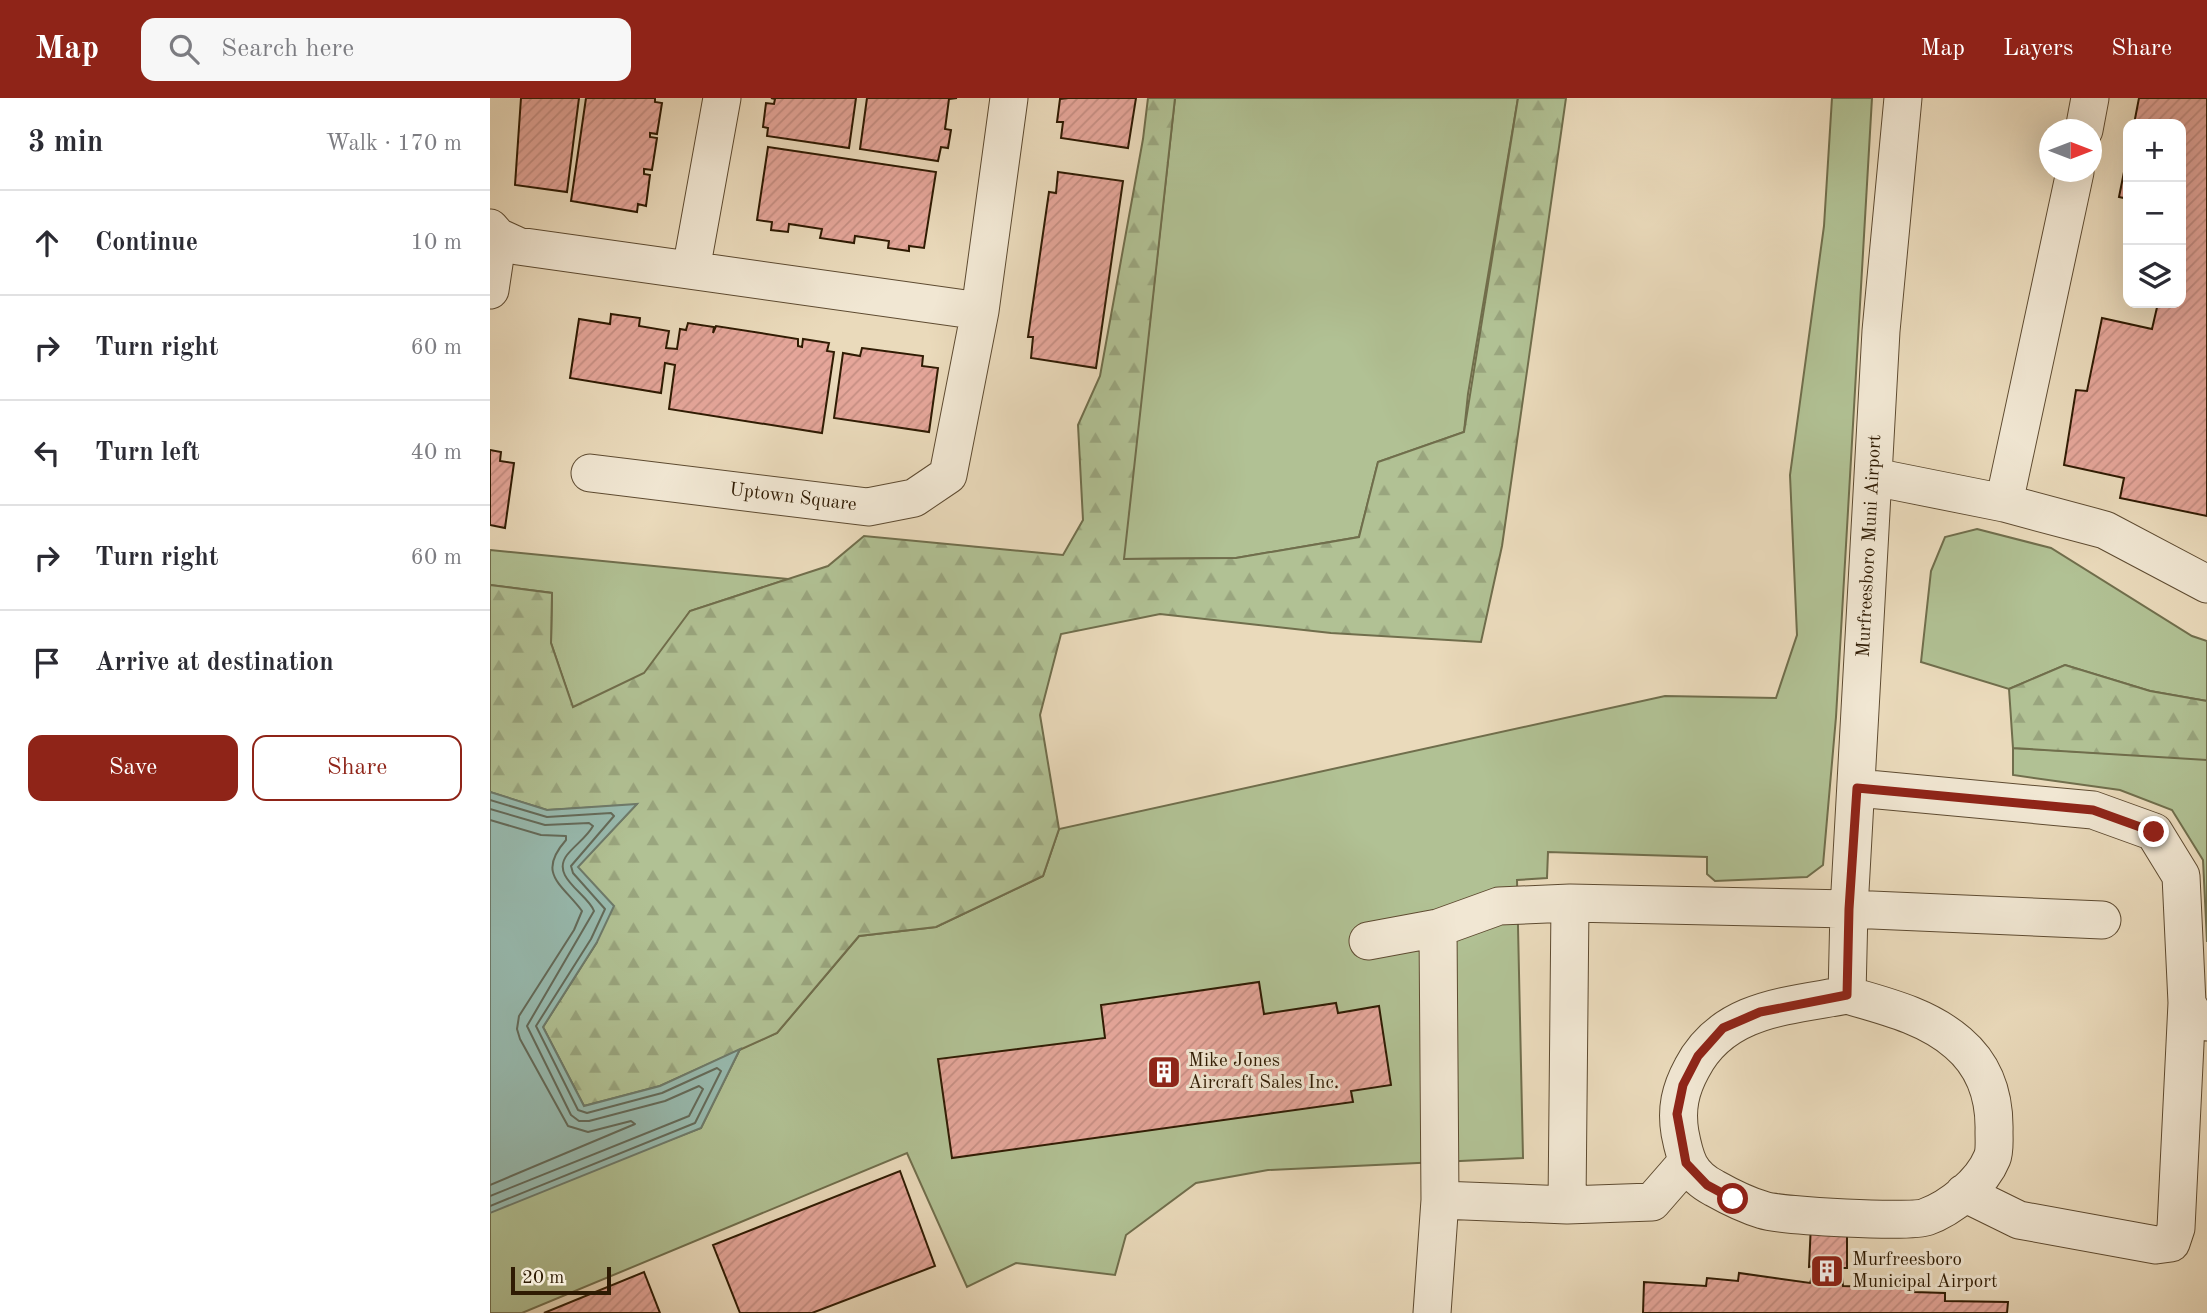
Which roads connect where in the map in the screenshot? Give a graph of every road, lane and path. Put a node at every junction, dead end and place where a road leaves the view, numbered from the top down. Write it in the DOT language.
graph roads {
  1 [pos="722,98"];
  2 [pos="1009,98"];
  3 [pos="1903,98"];
  4 [pos="2090,98"];
  5 [pos="2086,119"];
  6 [pos="2073,182"];
  7 [pos="494,233"];
  8 [pos="691,270"];
  9 [pos="490,290"];
  10 [pos="980,311"];
  11 [pos="590,473"];
  12 [pos="1874,477"];
  13 [pos="2004,503"];
  14 [pos="2207,584"];
  15 [pos="1857,788"];
  16 [pos="1570,903"];
  17 [pos="1849,909"];
  18 [pos="2102,920"];
  19 [pos="1438,929"];
  20 [pos="1368,941"];
  21 [pos="1847,995"];
  22 [pos="2197,1013"];
  23 [pos="1686,1163"];
  24 [pos="1964,1193"];
  25 [pos="1440,1200"];
  26 [pos="1567,1205"];
  27 [pos="1432,1313"];
  1 -- 8 [label="street"];
  2 -- 10 [label="street, Uptown Square"];
  3 -- 12 [label="street, Murfreesboro Muni Airport"];
  4 -- 5 [label="street"];
  6 -- 13 [label="street"];
  7 -- 8 [label="street"];
  7 -- 9 [label="street"];
  8 -- 10 [label="street"];
  10 -- 11 [label="street, Uptown Square"];
  12 -- 13 [label="street"];
  12 -- 15 [label="street, Murfreesboro Muni Airport"];
  13 -- 14 [label="street"];
  15 -- 17 [label="street, Murfreesboro Muni Airport"];
  15 -- 22 [label="street"];
  16 -- 17 [label="street"];
  16 -- 19 [label="street"];
  16 -- 26 [label="street"];
  17 -- 18 [label="street"];
  17 -- 21 [label="street, Murfreesboro Muni Airport"];
  19 -- 20 [label="street"];
  19 -- 25 [label="street"];
  21 -- 23 [label="street"];
  21 -- 24 [label="street"];
  22 -- 24 [label="street"];
  23 -- 24 [label="street"];
  23 -- 26 [label="street"];
  25 -- 26 [label="street"];
  25 -- 27 [label="street"];
}
